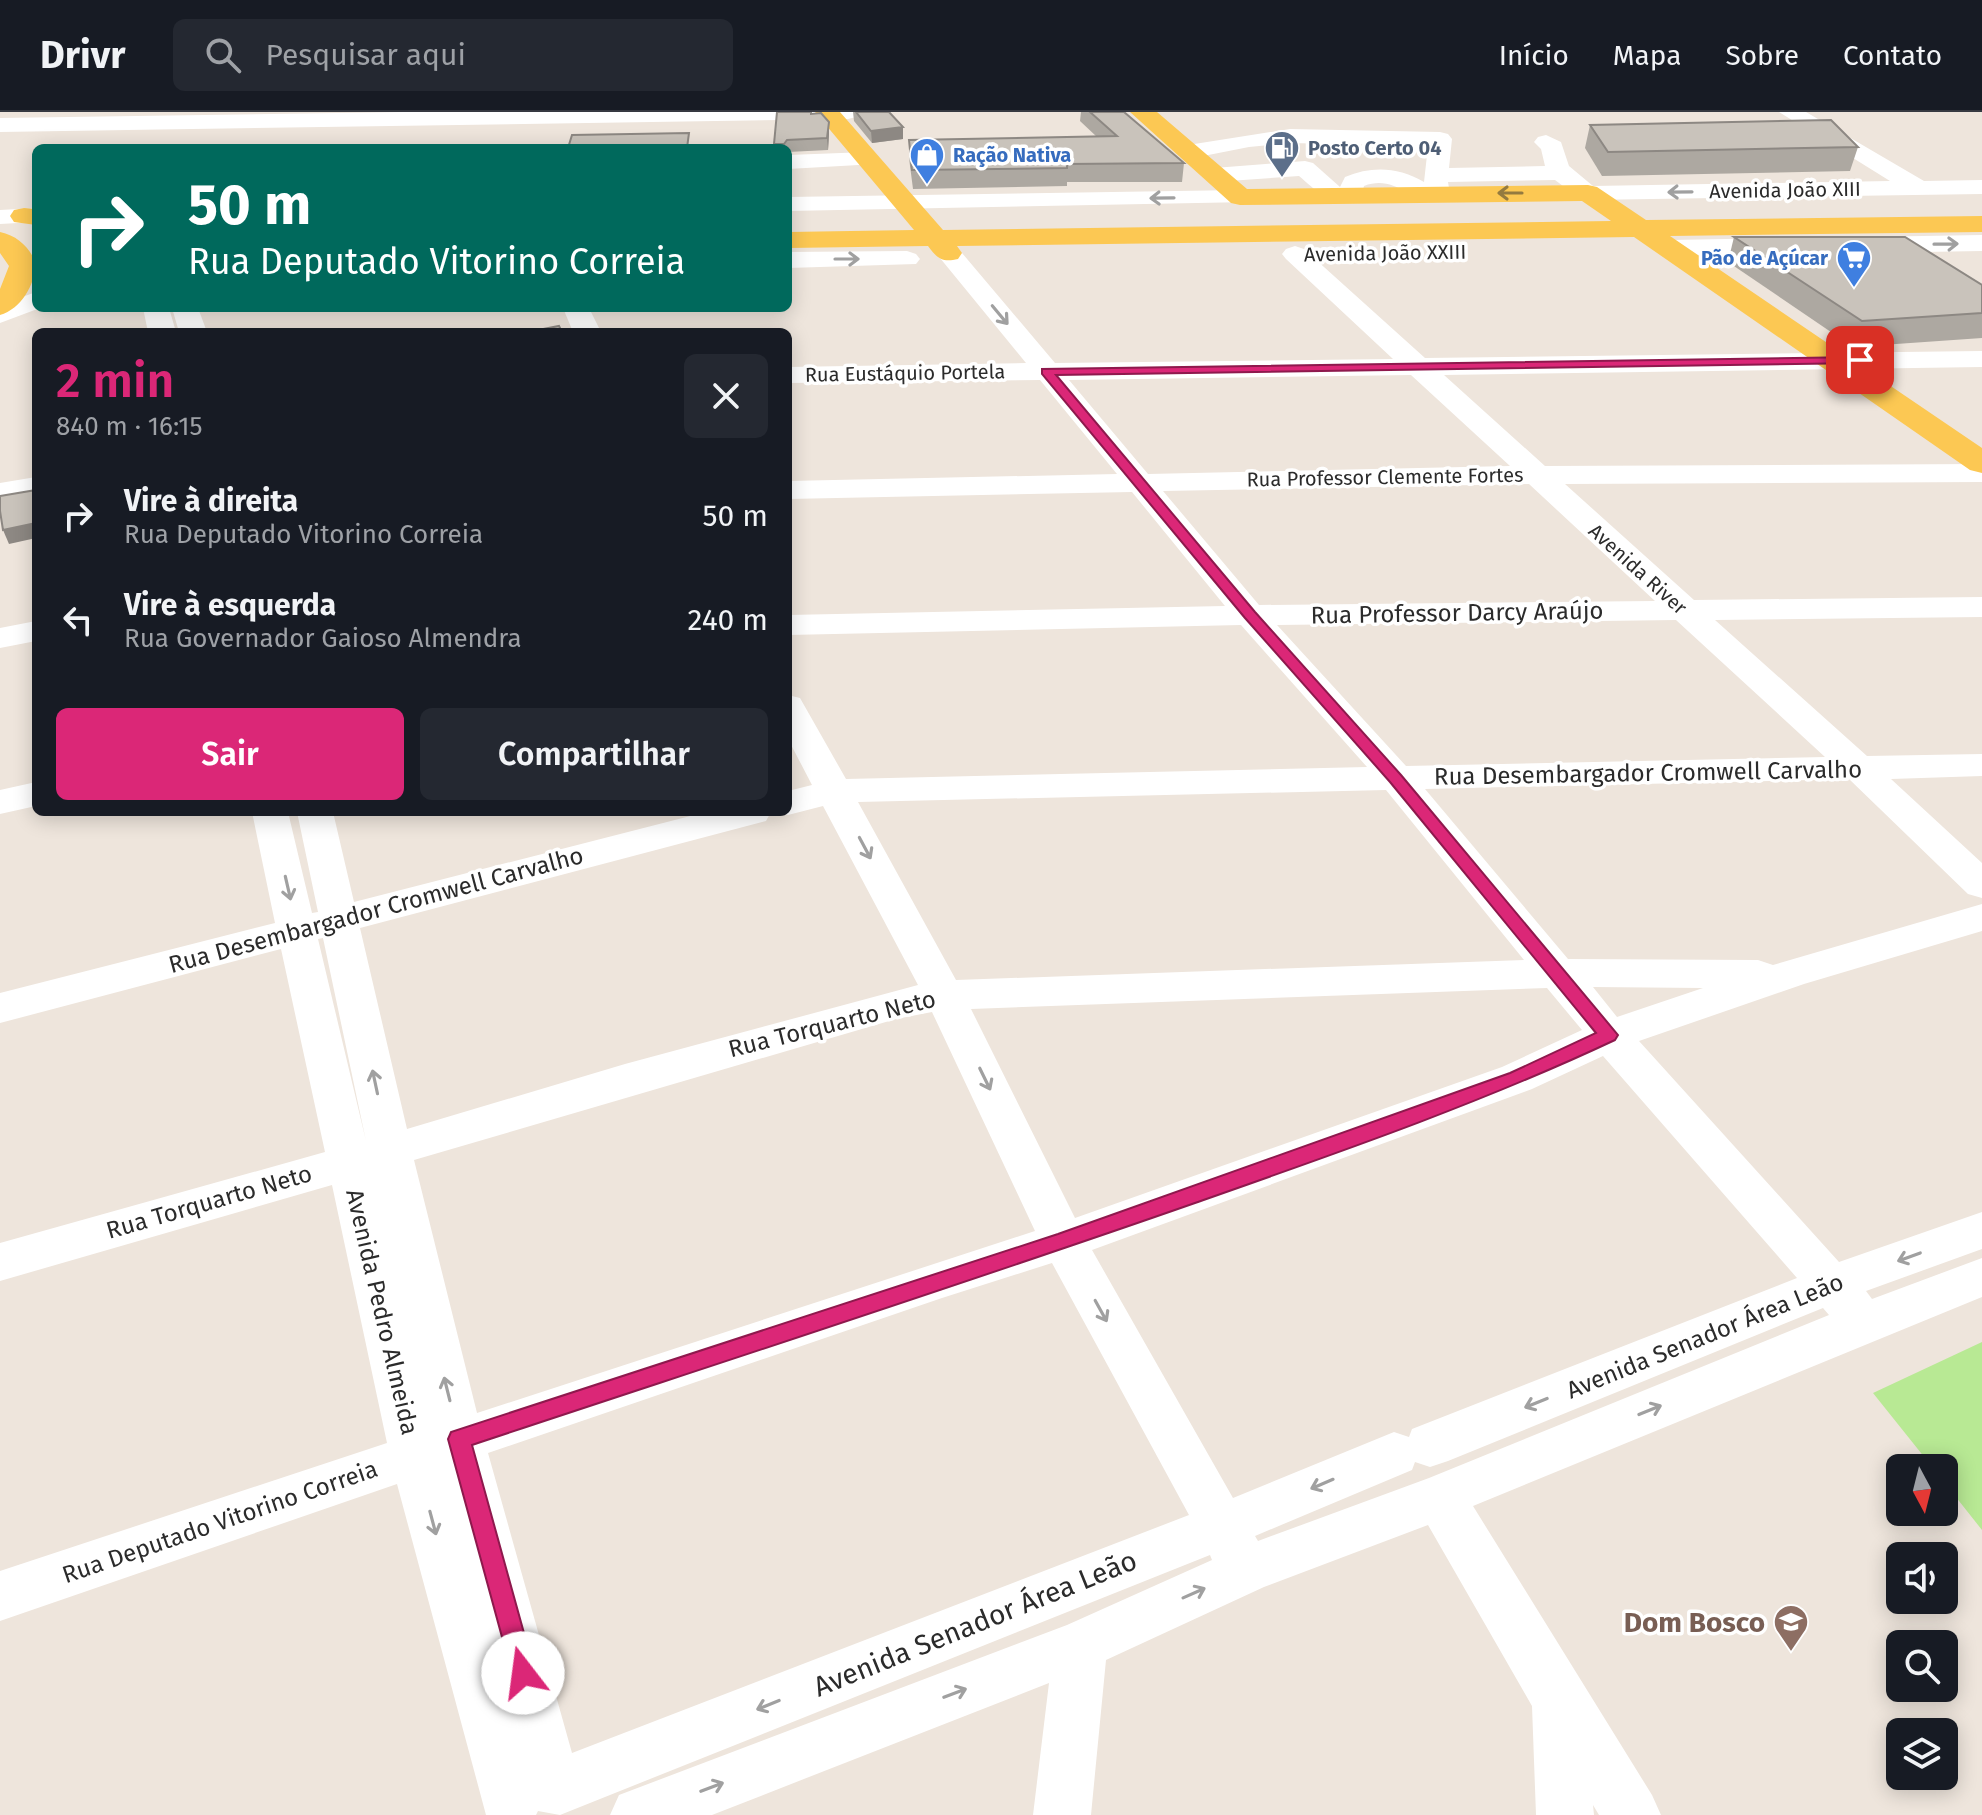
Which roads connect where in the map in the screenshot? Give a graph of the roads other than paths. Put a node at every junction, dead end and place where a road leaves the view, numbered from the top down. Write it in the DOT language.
graph roads {
  1 [pos="827,112"];
  2 [pos="848,112"];
  3 [pos="1142,112"];
  4 [pos="1790,112"];
  5 [pos="157,118"];
  6 [pos="471,123"];
  7 [pos="0,125"];
  8 [pos="1546,142"];
  9 [pos="144,144"];
  10 [pos="1188,152"];
  11 [pos="868,159"];
  12 [pos="792,162"];
  13 [pos="1558,173"];
  14 [pos="1240,185"];
  15 [pos="1982,187"];
  16 [pos="1433,188"];
  17 [pos="1919,188"];
  18 [pos="1588,193"];
  19 [pos="792,205"];
  20 [pos="1982,206"];
  21 [pos="1618,212"];
  22 [pos="792,221"];
  23 [pos="1982,224"];
  24 [pos="928,229"];
  25 [pos="1644,229"];
  26 [pos="0,240"];
  27 [pos="792,240"];
  28 [pos="1982,243"];
  29 [pos="1672,248"];
  30 [pos="1295,254"];
  31 [pos="907,259"];
  32 [pos="792,260"];
  33 [pos="32,288"];
  34 [pos="32,302"];
  35 [pos="0,306"];
  36 [pos="0,315"];
  37 [pos="1982,359"];
  38 [pos="1835,361"];
  39 [pos="1418,365"];
  40 [pos="1046,371"];
  41 [pos="792,375"];
  42 [pos="1982,463"];
  43 [pos="1982,473"];
  44 [pos="1533,475"];
  45 [pos="1142,482"];
  46 [pos="32,487"];
  47 [pos="792,490"];
  48 [pos="0,492"];
  49 [pos="1982,607"];
  50 [pos="1684,610"];
  51 [pos="1250,615"];
  52 [pos="792,625"];
  53 [pos="32,632"];
  54 [pos="0,638"];
  55 [pos="792,713"];
  56 [pos="1982,765"];
  57 [pos="1858,768"];
  58 [pos="1396,778"];
  59 [pos="834,791"];
  60 [pos="32,795"];
  61 [pos="0,802"];
  62 [pos="792,802"];
  63 [pos="272,816"];
  64 [pos="315,816"];
  65 [pos="738,816"];
  66 [pos="1982,885"];
  67 [pos="1982,917"];
  68 [pos="318,926"];
  69 [pos="1556,973"];
  70 [pos="1790,974"];
  71 [pos="944,995"];
  72 [pos="0,1008"];
  73 [pos="1609,1035"];
  74 [pos="369,1157"];
  75 [pos="1982,1230"];
  76 [pos="1063,1241"];
  77 [pos="0,1262"];
  78 [pos="1982,1277"];
  79 [pos="1830,1285"];
  80 [pos="1864,1322"];
  81 [pos="459,1439"];
  82 [pos="1412,1450"];
  83 [pos="415,1456"];
  84 [pos="1439,1497"];
  85 [pos="1233,1548"];
  86 [pos="0,1596"];
  87 [pos="1081,1645"];
  88 [pos="1560,1701"];
  89 [pos="537,1807"];
  90 [pos="639,1815"];
  91 [pos="1062,1815"];
  92 [pos="1565,1815"];
  93 [pos="1632,1815"];
  1 -- 2 [label="street"];
  1 -- 6 [label="street"];
  1 -- 11 [label="main road"];
  3 -- 10 [label="main road"];
  4 -- 17 [label="street"];
  5 -- 6 [label="street"];
  5 -- 7 [label="street"];
  5 -- 9 [label="street"];
  8 -- 13 [label="street"];
  10 -- 14 [label="main road"];
  10 -- 16 [label="street"];
  11 -- 12 [label="street"];
  11 -- 24 [label="main road"];
  13 -- 16 [label="street"];
  13 -- 18 [label="street"];
  14 -- 16 [label="main road, Avenida João XXIII"];
  14 -- 24 [label="street, Avenida João XXIII, one-way"];
  15 -- 17 [label="street, Avenida João XIII"];
  18 -- 16 [label="main road, Avenida João XXIII, one-way"];
  17 -- 18 [label="street, Avenida João XIII, one-way"];
  18 -- 21 [label="main road"];
  19 -- 24 [label="street, Avenida João XXIII"];
  20 -- 21 [label="main road, Avenida João XXIII"];
  21 -- 24 [label="main road, Avenida João XXIII"];
  21 -- 25 [label="main road"];
  22 -- 24 [label="main road, Avenida João XXIII"];
  23 -- 25 [label="main road, Avenida João XXIII"];
  24 -- 25 [label="main road, Avenida João XXIII"];
  24 -- 27 [label="main road, Avenida João XXIII"];
  24 -- 30 [label="main road, Avenida João XXIII"];
  24 -- 31 [label="main road, Avenida João XXIII"];
  24 -- 40 [label="street, one-way"];
  25 -- 29 [label="main road"];
  26 -- 35 [label="main road"];
  29 -- 28 [label="street, Avenida João XXIII, one-way"];
  29 -- 30 [label="main road, Avenida João XXIII"];
  29 -- 38 [label="main road"];
  30 -- 39 [label="street, Avenida River"];
  32 -- 31 [label="street, Avenida João XXIII, one-way"];
  33 -- 35 [label="main road"];
  34 -- 36 [label="street"];
  37 -- 38 [label="street, Rua Eustáquio Portela"];
  38 -- 39 [label="street, Rua Eustáquio Portela"];
  38 -- 42 [label="main road"];
  39 -- 40 [label="street, Rua Eustáquio Portela"];
  39 -- 44 [label="street, Avenida River"];
  40 -- 41 [label="street, Rua Eustáquio Portela"];
  40 -- 45 [label="street"];
  43 -- 44 [label="street, Rua Professor Clemente Fortes"];
  44 -- 45 [label="street, Rua Professor Clemente Fortes"];
  44 -- 50 [label="street, Avenida River"];
  45 -- 47 [label="street, Rua Professor Clemente Fortes"];
  45 -- 51 [label="street"];
  46 -- 48 [label="street"];
  49 -- 50 [label="street, Rua Professor Darcy Araújo"];
  50 -- 51 [label="street, Rua Professor Darcy Araújo"];
  50 -- 57 [label="street, Avenida River"];
  51 -- 52 [label="street, Rua Professor Darcy Araújo"];
  51 -- 58 [label="street"];
  53 -- 54 [label="street"];
  55 -- 59 [label="street"];
  56 -- 57 [label="street, Rua Desembargador Cromwell Carvalho"];
  57 -- 58 [label="street, Rua Desembargador Cromwell Carvalho"];
  57 -- 66 [label="street, Avenida River"];
  58 -- 59 [label="street, Rua Desembargador Cromwell Carvalho"];
  58 -- 69 [label="street"];
  59 -- 62 [label="street, Rua Desembargador Cromwell Carvalho"];
  59 -- 71 [label="street, one-way"];
  60 -- 61 [label="street"];
  63 -- 68 [label="street, Avenida Pedro Almeida, one-way"];
  64 -- 68 [label="street, Avenida Pedro Almeida"];
  65 -- 68 [label="street, Rua Desembargador Cromwell Carvalho"];
  67 -- 70 [label="street, Rua Deputado Vitorino Correia"];
  68 -- 72 [label="street, Rua Desembargador Cromwell Carvalho"];
  68 -- 74 [label="street, Avenida Pedro Almeida"];
  69 -- 70 [label="street, Rua Torquarto Neto"];
  69 -- 71 [label="street, Rua Torquarto Neto"];
  69 -- 73 [label="street"];
  70 -- 73 [label="street, Rua Deputado Vitorino Correia"];
  71 -- 74 [label="street, Rua Torquarto Neto"];
  71 -- 76 [label="street, one-way"];
  73 -- 76 [label="street, Rua Deputado Vitorino Correia"];
  73 -- 79 [label="street"];
  74 -- 77 [label="street, Rua Torquarto Neto"];
  81 -- 74 [label="street, Avenida Pedro Almeida, one-way"];
  74 -- 83 [label="street, Avenida Pedro Almeida"];
  75 -- 79 [label="street, Avenida Senador Área Leão, one-way"];
  76 -- 81 [label="street, Rua Deputado Vitorino Correia"];
  76 -- 85 [label="street, one-way"];
  78 -- 80 [label="street, Avenida Senador Área Leão"];
  79 -- 80 [label="street"];
  79 -- 82 [label="street, Avenida Senador Área Leão, one-way"];
  84 -- 80 [label="street, Avenida Senador Área Leão, one-way"];
  81 -- 83 [label="street, Rua Deputado Vitorino Correia"];
  81 -- 89 [label="street, Avenida Pedro Almeida"];
  82 -- 84 [label="street"];
  82 -- 85 [label="street, Avenida Senador Área Leão, one-way"];
  83 -- 86 [label="street, Rua Deputado Vitorino Correia"];
  83 -- 89 [label="street, Avenida Pedro Almeida, one-way"];
  84 -- 85 [label="street, Avenida Senador Área Leão"];
  84 -- 88 [label="street"];
  87 -- 85 [label="street, Avenida Senador Área Leão, one-way"];
  85 -- 89 [label="street, Avenida Senador Área Leão, one-way"];
  90 -- 87 [label="street, Avenida Senador Área Leão, one-way"];
  87 -- 91 [label="street"];
  88 -- 92 [label="street"];
  88 -- 93 [label="street"];
}
